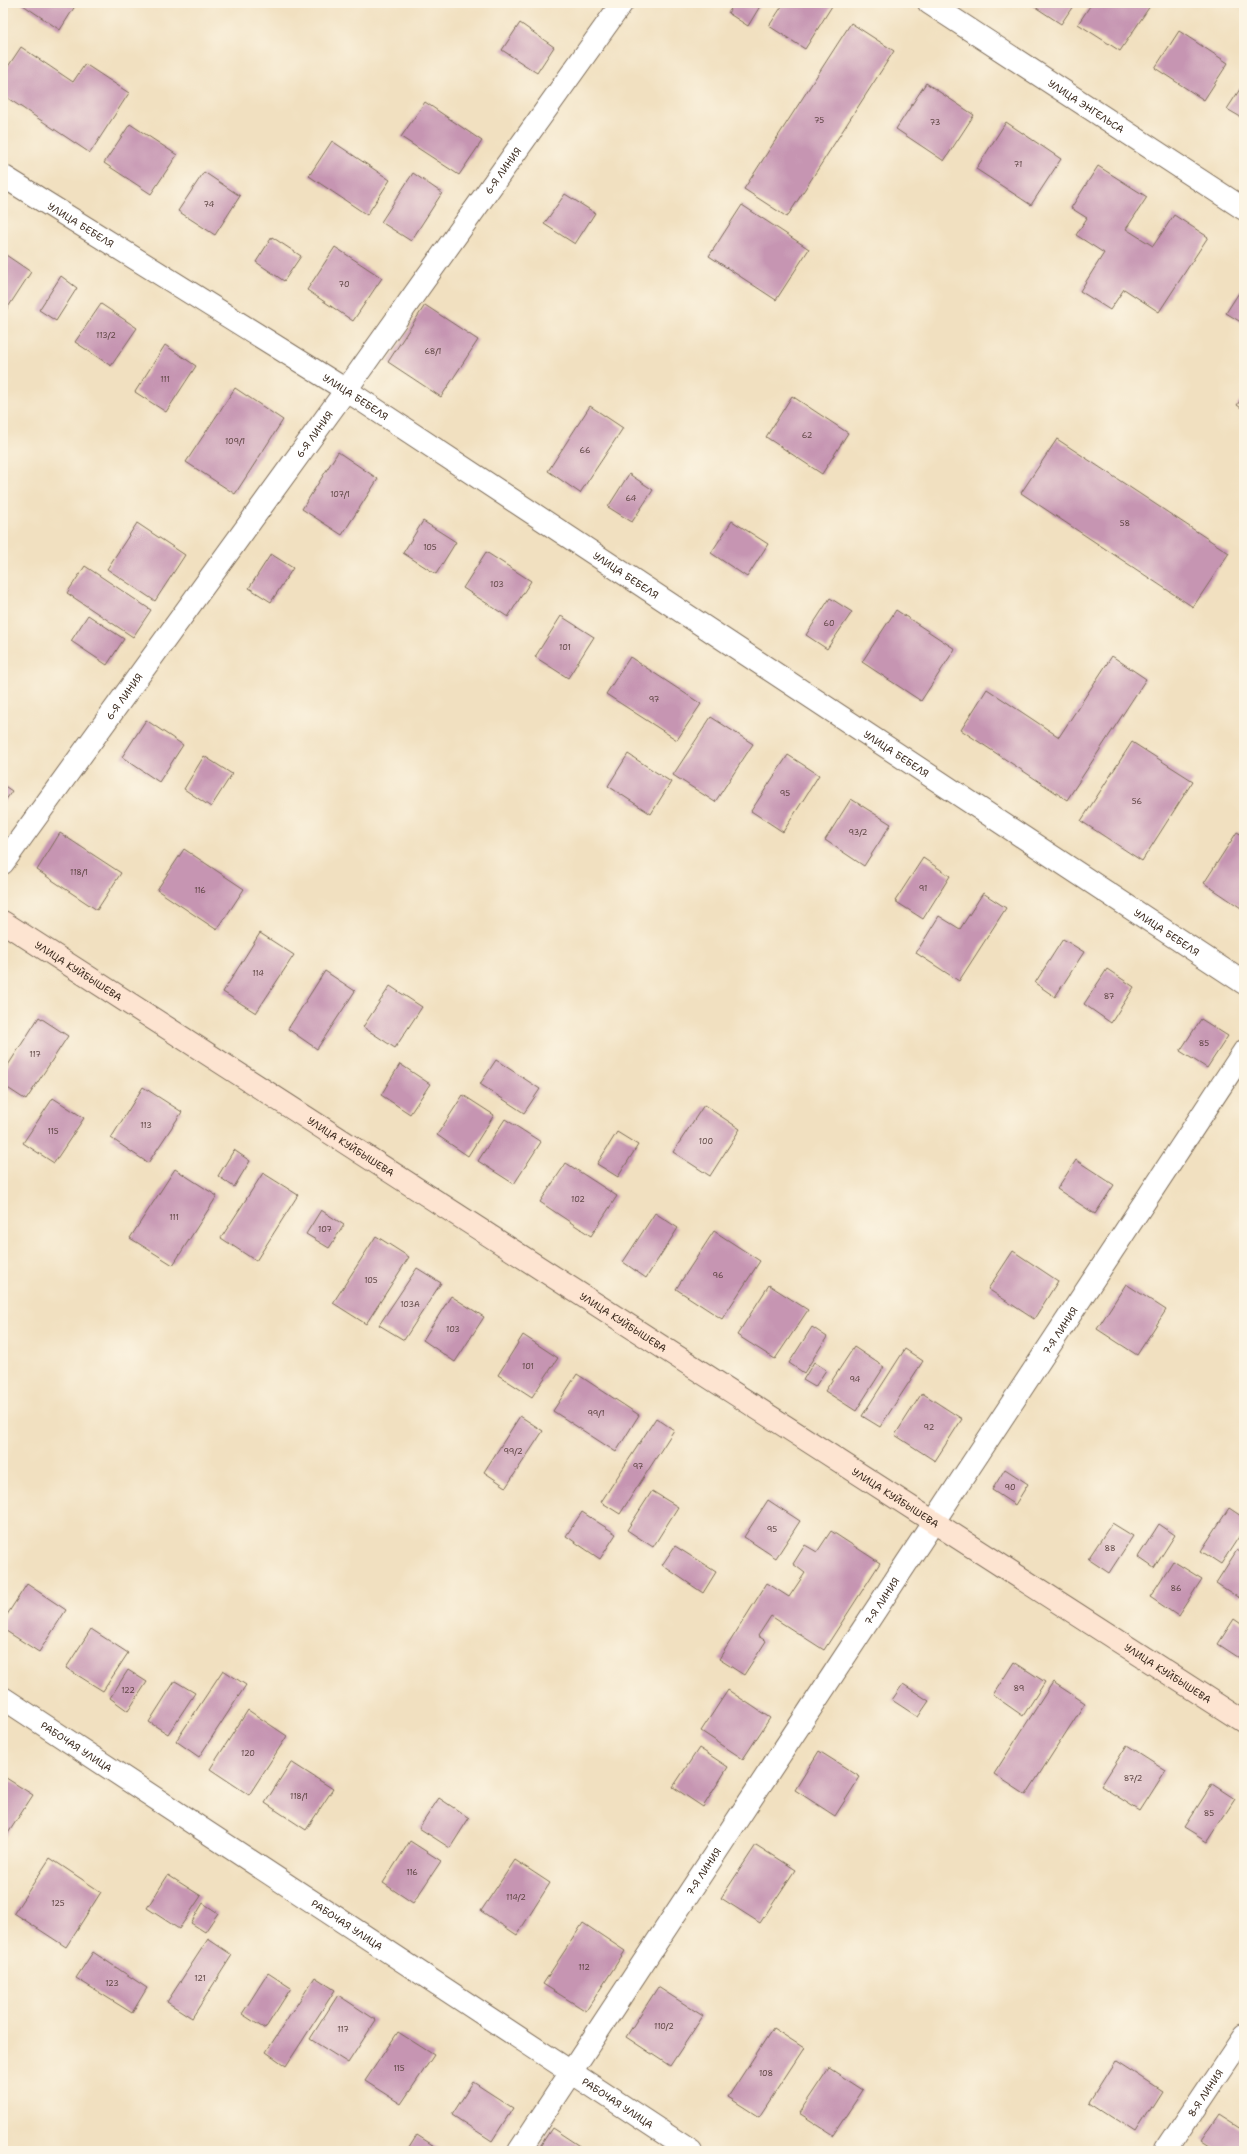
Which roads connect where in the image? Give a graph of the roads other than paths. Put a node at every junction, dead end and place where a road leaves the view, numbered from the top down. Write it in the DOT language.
graph roads {
  1 [pos="622,3"];
  2 [pos="929,3"];
  3 [pos="3,176"];
  4 [pos="1244,209"];
  5 [pos="346,390"];
  6 [pos="3,863"];
  7 [pos="3,922"];
  8 [pos="1244,983"];
  9 [pos="1244,1051"];
  10 [pos="935,1522"];
  11 [pos="3,1698"];
  12 [pos="1244,1722"];
  13 [pos="1244,2035"];
  14 [pos="570,2073"];
  15 [pos="519,2151"];
  16 [pos="691,2151"];
  17 [pos="1166,2151"];
  1 -- 5 [label="street, 6-Я ЛИНИЯ"];
  2 -- 4 [label="street, УЛИЦА ЭНГЕЛЬСА"];
  3 -- 5 [label="street, УЛИЦА БЕБЕЛЯ"];
  5 -- 6 [label="street, 6-Я ЛИНИЯ"];
  5 -- 8 [label="street, УЛИЦА БЕБЕЛЯ"];
  7 -- 10 [label="street, УЛИЦА КУЙБЫШЕВА"];
  9 -- 10 [label="street, 7-Я ЛИНИЯ"];
  10 -- 12 [label="street, УЛИЦА КУЙБЫШЕВА"];
  10 -- 14 [label="street, 7-Я ЛИНИЯ"];
  11 -- 14 [label="street, РАБОЧАЯ УЛИЦА"];
  13 -- 17 [label="street, 8-Я ЛИНИЯ"];
  14 -- 15 [label="street, 7-Я ЛИНИЯ"];
  14 -- 16 [label="street, РАБОЧАЯ УЛИЦА"];
}
